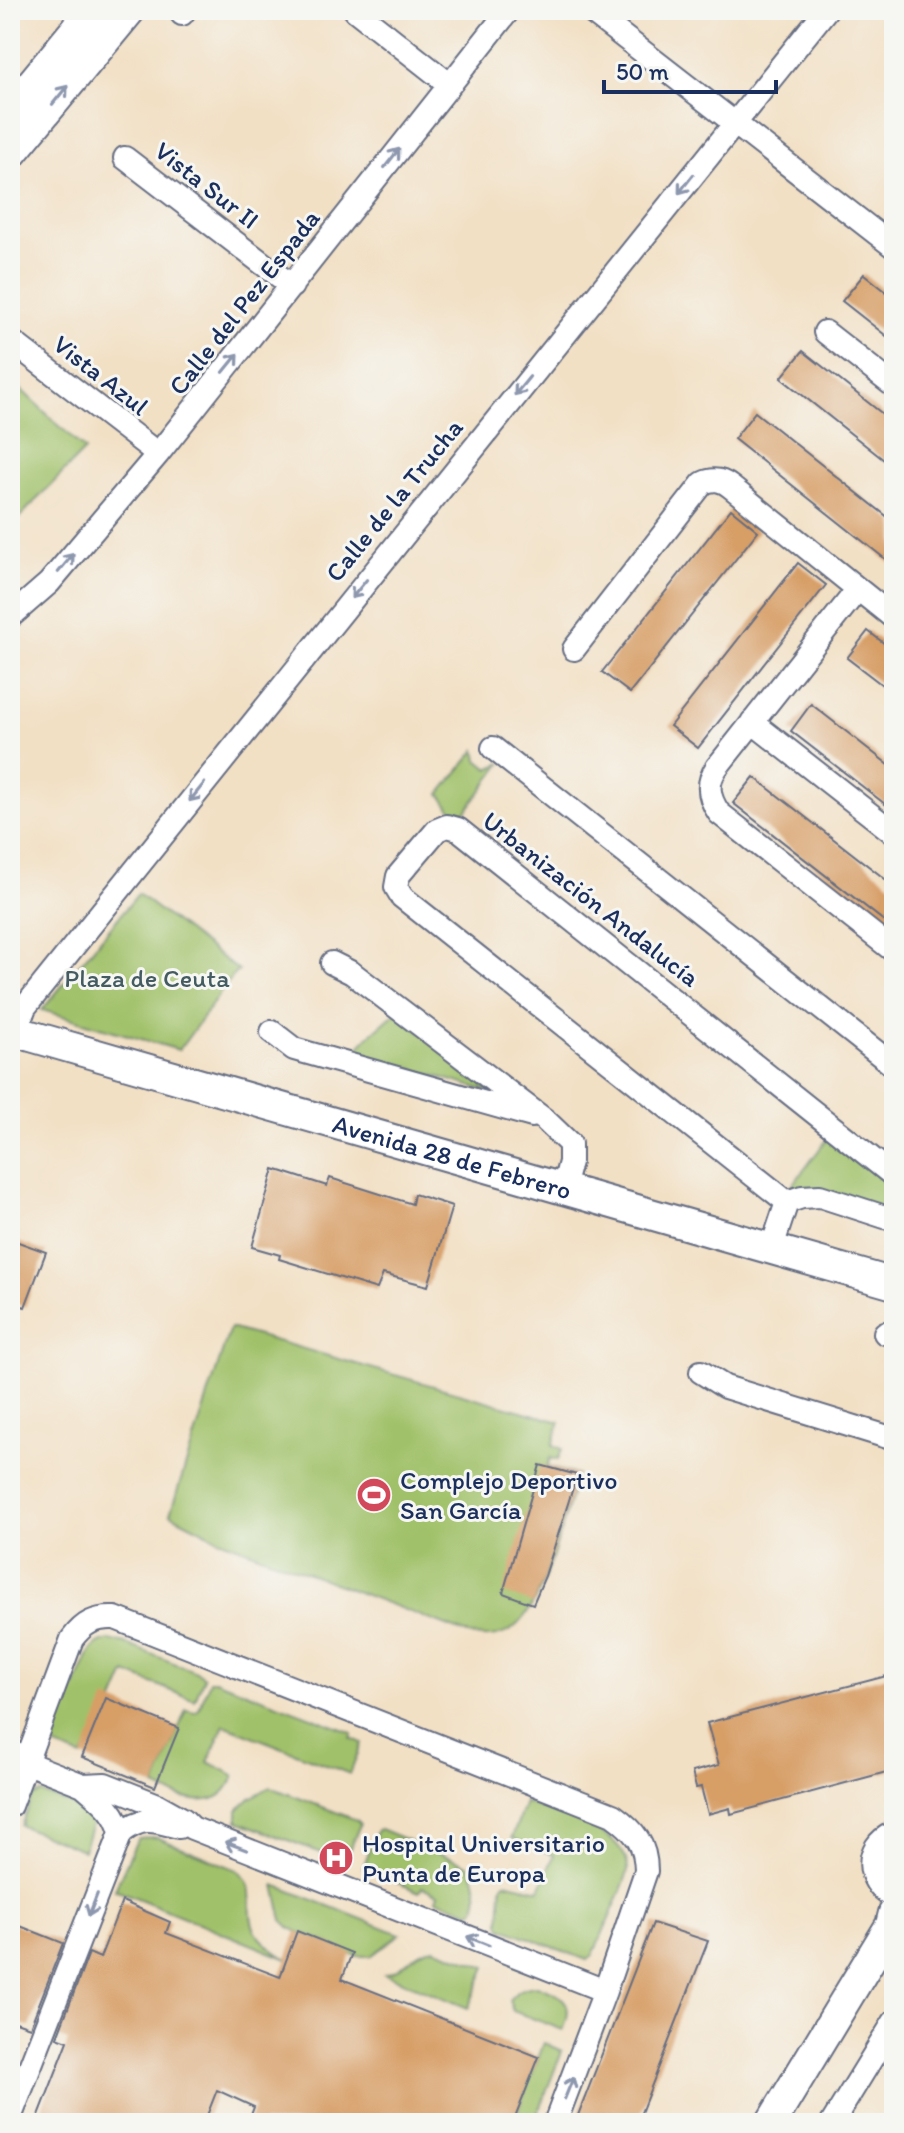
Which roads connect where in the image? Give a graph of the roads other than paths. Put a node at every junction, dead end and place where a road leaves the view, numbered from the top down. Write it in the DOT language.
graph roads {
  1 [pos="92,10"];
  2 [pos="130,10"];
  3 [pos="355,10"];
  4 [pos="509,10"];
  5 [pos="589,10"];
  6 [pos="826,10"];
  7 [pos="449,84"];
  8 [pos="10,110"];
  9 [pos="734,123"];
  10 [pos="10,155"];
  11 [pos="125,158"];
  12 [pos="894,247"];
  13 [pos="292,286"];
  14 [pos="825,332"];
  15 [pos="10,340"];
  16 [pos="894,386"];
  17 [pos="158,454"];
  18 [pos="858,589"];
  19 [pos="892,612"];
  20 [pos="10,617"];
  21 [pos="574,649"];
  22 [pos="752,722"];
  23 [pos="493,748"];
  24 [pos="894,833"];
  25 [pos="894,951"];
  26 [pos="332,963"];
  27 [pos="13,1031"];
  28 [pos="272,1032"];
  29 [pos="894,1066"];
  30 [pos="545,1120"];
  31 [pos="894,1176"];
  32 [pos="563,1188"];
  33 [pos="787,1202"];
  34 [pos="894,1220"];
  35 [pos="772,1247"];
  36 [pos="894,1284"];
  37 [pos="701,1372"];
  38 [pos="894,1439"];
  39 [pos="19,1760"];
  40 [pos="83,1785"];
  41 [pos="10,1806"];
  42 [pos="192,1828"];
  43 [pos="121,1833"];
  44 [pos="894,1837"];
  45 [pos="894,1893"];
  46 [pos="894,1913"];
  47 [pos="605,1991"];
  48 [pos="894,2022"];
  49 [pos="10,2118"];
  50 [pos="555,2123"];
  51 [pos="771,2123"];
  52 [pos="832,2123"];
  1 -- 8 [label="street"];
  10 -- 2 [label="street, one-way"];
  3 -- 7 [label="street"];
  4 -- 7 [label="street, Calle del Pez Espada"];
  5 -- 9 [label="street"];
  6 -- 9 [label="street, Calle de la Trucha"];
  13 -- 7 [label="street, Calle del Pez Espada, one-way"];
  9 -- 12 [label="street"];
  9 -- 27 [label="street, Calle de la Trucha, one-way"];
  11 -- 13 [label="street, Vista Sur II"];
  17 -- 13 [label="street, Calle del Pez Espada, one-way"];
  14 -- 16 [label="street"];
  15 -- 17 [label="street, Vista Azul"];
  20 -- 17 [label="street, Calle del Pez Espada, one-way"];
  18 -- 19 [label="street"];
  18 -- 21 [label="street"];
  18 -- 22 [label="street"];
  22 -- 24 [label="street"];
  22 -- 25 [label="street"];
  23 -- 29 [label="street"];
  26 -- 30 [label="street"];
  27 -- 32 [label="street, Avenida 28 de Febrero"];
  28 -- 30 [label="street"];
  30 -- 32 [label="street"];
  31 -- 33 [label="street, Urbanización Andalucía"];
  32 -- 35 [label="street, Avenida 28 de Febrero"];
  33 -- 34 [label="street"];
  33 -- 35 [label="street"];
  35 -- 36 [label="street, Avenida 28 de Febrero"];
  37 -- 38 [label="street"];
  39 -- 40 [label="street"];
  39 -- 41 [label="street"];
  39 -- 47 [label="street"];
  40 -- 42 [label="street"];
  40 -- 43 [label="street"];
  42 -- 43 [label="street"];
  47 -- 42 [label="street, one-way"];
  43 -- 49 [label="street, one-way"];
  44 -- 45 [label="street"];
  46 -- 51 [label="street"];
  50 -- 47 [label="street, one-way"];
  48 -- 52 [label="street"];
}
